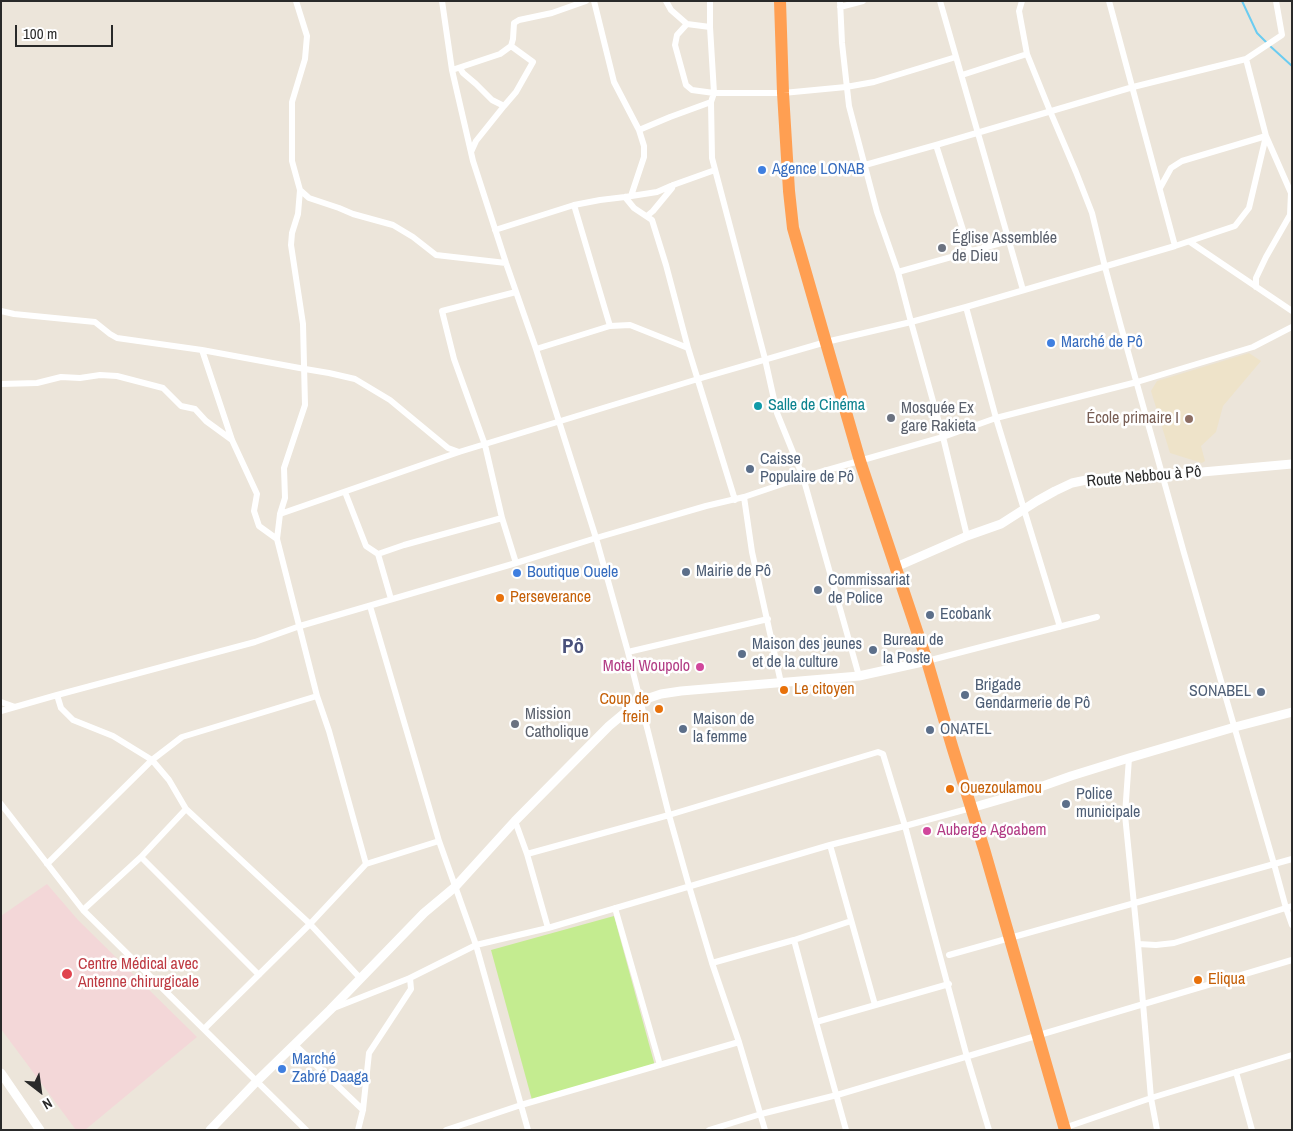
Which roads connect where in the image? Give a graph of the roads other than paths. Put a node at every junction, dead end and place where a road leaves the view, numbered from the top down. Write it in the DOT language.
graph roads {
  1 [pos="296,1"];
  2 [pos="442,1"];
  3 [pos="594,1"];
  4 [pos="666,1"];
  5 [pos="710,1"];
  6 [pos="780,1"];
  7 [pos="862,1"];
  8 [pos="940,1"];
  9 [pos="1022,1"];
  10 [pos="1110,1"];
  11 [pos="1276,1"];
  12 [pos="584,2"];
  13 [pos="840,4"];
  14 [pos="687,24"];
  15 [pos="710,27"];
  16 [pos="511,46"];
  17 [pos="1027,54"];
  18 [pos="956,57"];
  19 [pos="1246,58"];
  20 [pos="460,68"];
  21 [pos="452,70"];
  22 [pos="962,75"];
  23 [pos="846,87"];
  24 [pos="1133,87"];
  25 [pos="714,93"];
  26 [pos="783,94"];
  27 [pos="711,102"];
  28 [pos="504,106"];
  29 [pos="1050,111"];
  30 [pos="639,130"];
  31 [pos="978,133"];
  32 [pos="1266,136"];
  33 [pos="936,145"];
  34 [pos="471,152"];
  35 [pos="865,164"];
  36 [pos="715,170"];
  37 [pos="673,185"];
  38 [pos="1160,188"];
  39 [pos="300,190"];
  40 [pos="628,197"];
  41 [pos="574,205"];
  42 [pos="647,216"];
  43 [pos="495,230"];
  44 [pos="1008,241"];
  45 [pos="1190,242"];
  46 [pos="1176,246"];
  47 [pos="970,252"];
  48 [pos="506,264"];
  49 [pos="1105,267"];
  50 [pos="898,272"];
  51 [pos="1256,287"];
  52 [pos="1023,290"];
  53 [pos="516,292"];
  54 [pos="966,307"];
  55 [pos="1292,310"];
  56 [pos="1,311"];
  57 [pos="911,322"];
  58 [pos="610,326"];
  59 [pos="1292,327"];
  60 [pos="826,342"];
  61 [pos="688,348"];
  62 [pos="536,349"];
  63 [pos="202,350"];
  64 [pos="765,359"];
  65 [pos="305,370"];
  66 [pos="698,379"];
  67 [pos="1137,382"];
  68 [pos="1,384"];
  69 [pos="996,418"];
  70 [pos="559,422"];
  71 [pos="943,437"];
  72 [pos="232,440"];
  73 [pos="485,445"];
  74 [pos="459,452"];
  75 [pos="860,461"];
  76 [pos="1292,464"];
  77 [pos="1162,474"];
  78 [pos="803,477"];
  79 [pos="345,492"];
  80 [pos="744,497"];
  81 [pos="735,500"];
  82 [pos="1023,510"];
  83 [pos="280,514"];
  84 [pos="502,518"];
  85 [pos="967,536"];
  86 [pos="596,538"];
  87 [pos="277,539"];
  88 [pos="378,554"];
  89 [pos="516,563"];
  90 [pos="896,567"];
  91 [pos="391,599"];
  92 [pos="370,606"];
  93 [pos="1097,617"];
  94 [pos="768,619"];
  95 [pos="300,626"];
  96 [pos="1060,626"];
  97 [pos="628,652"];
  98 [pos="927,661"];
  99 [pos="858,676"];
  100 [pos="781,682"];
  101 [pos="57,695"];
  102 [pos="317,696"];
  103 [pos="1,702"];
  104 [pos="641,703"];
  105 [pos="15,707"];
  106 [pos="1,711"];
  107 [pos="1292,712"];
  108 [pos="1235,727"];
  109 [pos="1129,758"];
  110 [pos="152,760"];
  111 [pos="1,804"];
  112 [pos="971,808"];
  113 [pos="186,809"];
  114 [pos="668,815"];
  115 [pos="515,821"];
  116 [pos="905,826"];
  117 [pos="438,841"];
  118 [pos="830,845"];
  119 [pos="527,854"];
  120 [pos="141,858"];
  121 [pos="1292,859"];
  122 [pos="47,864"];
  123 [pos="366,864"];
  124 [pos="1274,864"];
  125 [pos="689,886"];
  126 [pos="455,887"];
  127 [pos="1133,903"];
  128 [pos="1289,907"];
  129 [pos="615,908"];
  130 [pos="83,910"];
  131 [pos="851,921"];
  132 [pos="310,924"];
  133 [pos="1292,925"];
  134 [pos="548,928"];
  135 [pos="1009,939"];
  136 [pos="794,940"];
  137 [pos="1138,944"];
  138 [pos="476,945"];
  139 [pos="939,948"];
  140 [pos="950,955"];
  141 [pos="1292,960"];
  142 [pos="712,963"];
  143 [pos="943,965"];
  144 [pos="259,975"];
  145 [pos="360,978"];
  146 [pos="410,978"];
  147 [pos="949,984"];
  148 [pos="875,1005"];
  149 [pos="1143,1005"];
  150 [pos="330,1010"];
  151 [pos="816,1022"];
  152 [pos="204,1029"];
  153 [pos="1038,1036"];
  154 [pos="739,1042"];
  155 [pos="294,1044"];
  156 [pos="1292,1055"];
  157 [pos="967,1057"];
  158 [pos="660,1065"];
  159 [pos="1236,1072"];
  160 [pos="1,1073"];
  161 [pos="256,1082"];
  162 [pos="837,1095"];
  163 [pos="1151,1098"];
  164 [pos="521,1106"];
  165 [pos="362,1110"];
  166 [pos="761,1114"];
  167 [pos="215,1128"];
  168 [pos="37,1129"];
  169 [pos="987,1129"];
  170 [pos="1064,1129"];
  171 [pos="306,1130"];
  172 [pos="358,1130"];
  173 [pos="446,1130"];
  174 [pos="528,1130"];
  175 [pos="710,1130"];
  176 [pos="765,1130"];
  177 [pos="846,1130"];
  178 [pos="1156,1130"];
  179 [pos="1252,1130"];
  1 -- 39 [label="street"];
  2 -- 21 [label="street"];
  3 -- 30 [label="street"];
  4 -- 14 [label="street"];
  5 -- 15 [label="street"];
  6 -- 26 [label="highway"];
  7 -- 13 [label="street"];
  8 -- 18 [label="street"];
  9 -- 17 [label="street"];
  10 -- 24 [label="street"];
  11 -- 19 [label="street"];
  12 -- 16 [label="street"];
  13 -- 23 [label="street"];
  14 -- 15 [label="street"];
  14 -- 25 [label="street"];
  15 -- 25 [label="street"];
  16 -- 20 [label="street"];
  16 -- 28 [label="street"];
  17 -- 22 [label="street"];
  17 -- 29 [label="street"];
  18 -- 22 [label="street"];
  18 -- 23 [label="street"];
  19 -- 24 [label="street"];
  19 -- 32 [label="street"];
  20 -- 21 [label="street"];
  20 -- 28 [label="street"];
  21 -- 34 [label="street"];
  22 -- 31 [label="street"];
  23 -- 26 [label="street"];
  23 -- 35 [label="street"];
  24 -- 29 [label="street"];
  24 -- 38 [label="street"];
  25 -- 26 [label="street"];
  25 -- 27 [label="street"];
  26 -- 60 [label="highway"];
  27 -- 30 [label="street"];
  27 -- 36 [label="street"];
  28 -- 34 [label="street"];
  29 -- 31 [label="street"];
  29 -- 49 [label="street"];
  30 -- 40 [label="street"];
  31 -- 33 [label="street"];
  31 -- 44 [label="street"];
  32 -- 38 [label="street"];
  32 -- 45 [label="street"];
  32 -- 51 [label="street"];
  33 -- 35 [label="street"];
  33 -- 47 [label="street"];
  34 -- 43 [label="street"];
  35 -- 50 [label="street"];
  36 -- 37 [label="street"];
  36 -- 64 [label="street"];
  37 -- 40 [label="street"];
  37 -- 42 [label="street"];
  38 -- 46 [label="street"];
  39 -- 48 [label="street"];
  39 -- 65 [label="street"];
  40 -- 41 [label="street"];
  40 -- 42 [label="street"];
  41 -- 43 [label="street"];
  41 -- 58 [label="street"];
  42 -- 61 [label="street"];
  43 -- 48 [label="street"];
  44 -- 47 [label="street"];
  44 -- 52 [label="street"];
  45 -- 46 [label="street"];
  45 -- 51 [label="street"];
  46 -- 49 [label="street"];
  47 -- 50 [label="street"];
  48 -- 53 [label="street"];
  49 -- 52 [label="street"];
  49 -- 67 [label="street"];
  50 -- 57 [label="street"];
  51 -- 55 [label="street"];
  52 -- 54 [label="street"];
  53 -- 62 [label="street"];
  53 -- 73 [label="street"];
  54 -- 57 [label="street"];
  54 -- 69 [label="street"];
  56 -- 63 [label="street"];
  57 -- 60 [label="street"];
  57 -- 71 [label="street"];
  58 -- 61 [label="street"];
  58 -- 62 [label="street"];
  59 -- 67 [label="street"];
  60 -- 64 [label="street"];
  60 -- 75 [label="highway"];
  61 -- 66 [label="street"];
  62 -- 70 [label="street"];
  63 -- 65 [label="street"];
  63 -- 72 [label="street"];
  64 -- 66 [label="street"];
  64 -- 78 [label="street"];
  65 -- 74 [label="street"];
  65 -- 83 [label="street"];
  66 -- 70 [label="street"];
  66 -- 81 [label="street"];
  67 -- 69 [label="street"];
  67 -- 77 [label="street"];
  68 -- 72 [label="street"];
  69 -- 71 [label="street"];
  69 -- 82 [label="street"];
  70 -- 73 [label="street"];
  70 -- 86 [label="street"];
  71 -- 75 [label="street"];
  71 -- 85 [label="street"];
  72 -- 87 [label="street"];
  73 -- 74 [label="street"];
  73 -- 84 [label="street"];
  74 -- 79 [label="street"];
  75 -- 78 [label="street"];
  75 -- 90 [label="highway"];
  76 -- 77 [label="main road, Route Nebbou à Pô"];
  77 -- 82 [label="main road, Route Nebbou à Pô"];
  77 -- 108 [label="street"];
  78 -- 80 [label="street"];
  78 -- 99 [label="street"];
  79 -- 83 [label="street"];
  79 -- 88 [label="street"];
  80 -- 81 [label="street"];
  80 -- 94 [label="street"];
  81 -- 86 [label="street"];
  82 -- 85 [label="main road, Route Nebbou à Pô"];
  82 -- 96 [label="street"];
  83 -- 87 [label="street"];
  84 -- 88 [label="street"];
  84 -- 89 [label="street"];
  85 -- 90 [label="main road, Route Nebbou à Pô"];
  86 -- 89 [label="street"];
  86 -- 97 [label="street"];
  87 -- 95 [label="street"];
  88 -- 91 [label="street"];
  89 -- 91 [label="street"];
  90 -- 98 [label="highway"];
  91 -- 92 [label="street"];
  92 -- 95 [label="street"];
  92 -- 117 [label="street"];
  93 -- 96 [label="street"];
  94 -- 97 [label="street"];
  94 -- 100 [label="street"];
  95 -- 101 [label="street"];
  95 -- 102 [label="street"];
  96 -- 98 [label="street"];
  97 -- 104 [label="street"];
  98 -- 99 [label="main road"];
  98 -- 112 [label="highway"];
  99 -- 100 [label="main road"];
  100 -- 104 [label="main road"];
  101 -- 105 [label="street"];
  101 -- 110 [label="street"];
  102 -- 110 [label="street"];
  102 -- 123 [label="street"];
  103 -- 105 [label="street"];
  104 -- 114 [label="street"];
  104 -- 115 [label="main road"];
  105 -- 106 [label="street"];
  107 -- 108 [label="main road"];
  108 -- 109 [label="main road"];
  108 -- 124 [label="street"];
  109 -- 112 [label="main road"];
  109 -- 127 [label="street"];
  110 -- 113 [label="street"];
  110 -- 122 [label="street"];
  111 -- 122 [label="street"];
  112 -- 116 [label="street"];
  112 -- 135 [label="highway"];
  113 -- 120 [label="street"];
  113 -- 132 [label="street"];
  114 -- 116 [label="street"];
  114 -- 119 [label="street"];
  114 -- 125 [label="street"];
  115 -- 119 [label="street"];
  115 -- 126 [label="main road"];
  116 -- 118 [label="street"];
  116 -- 139 [label="street"];
  117 -- 123 [label="street"];
  117 -- 126 [label="street"];
  118 -- 125 [label="street"];
  118 -- 131 [label="street"];
  119 -- 134 [label="street"];
  120 -- 130 [label="street"];
  120 -- 144 [label="street"];
  121 -- 124 [label="street"];
  122 -- 130 [label="street"];
  123 -- 132 [label="street"];
  124 -- 127 [label="street"];
  124 -- 128 [label="street"];
  125 -- 129 [label="street"];
  125 -- 142 [label="street"];
  126 -- 138 [label="street"];
  126 -- 145 [label="main road"];
  127 -- 135 [label="street"];
  127 -- 137 [label="street"];
  128 -- 133 [label="street"];
  128 -- 137 [label="street"];
  129 -- 134 [label="street"];
  129 -- 158 [label="street"];
  130 -- 152 [label="street"];
  131 -- 136 [label="street"];
  131 -- 148 [label="street"];
  132 -- 144 [label="street"];
  132 -- 145 [label="street"];
  134 -- 138 [label="street"];
  135 -- 140 [label="street"];
  135 -- 153 [label="highway"];
  136 -- 142 [label="street"];
  136 -- 151 [label="street"];
  137 -- 149 [label="street"];
  138 -- 146 [label="street"];
  138 -- 164 [label="street"];
  139 -- 140 [label="street"];
  139 -- 143 [label="street"];
  140 -- 143 [label="street"];
  141 -- 149 [label="street"];
  142 -- 154 [label="street"];
  143 -- 147 [label="street"];
  144 -- 152 [label="street"];
  145 -- 150 [label="main road"];
  146 -- 150 [label="street"];
  146 -- 165 [label="street"];
  147 -- 148 [label="street"];
  147 -- 157 [label="street"];
  148 -- 151 [label="street"];
  149 -- 153 [label="street"];
  149 -- 163 [label="street"];
  150 -- 155 [label="main road"];
  151 -- 162 [label="street"];
  152 -- 161 [label="street"];
  153 -- 157 [label="street"];
  153 -- 170 [label="highway"];
  154 -- 158 [label="street"];
  154 -- 166 [label="street"];
  155 -- 161 [label="main road"];
  155 -- 165 [label="street"];
  156 -- 159 [label="street"];
  157 -- 162 [label="street"];
  157 -- 169 [label="street"];
  158 -- 164 [label="street"];
  159 -- 163 [label="street"];
  159 -- 179 [label="street"];
  160 -- 168 [label="main road"];
  161 -- 167 [label="main road"];
  161 -- 171 [label="street"];
  162 -- 166 [label="street"];
  162 -- 177 [label="street"];
  163 -- 170 [label="street"];
  163 -- 178 [label="street"];
  164 -- 173 [label="street"];
  164 -- 174 [label="street"];
  165 -- 172 [label="street"];
  166 -- 175 [label="street"];
  166 -- 176 [label="street"];
}
